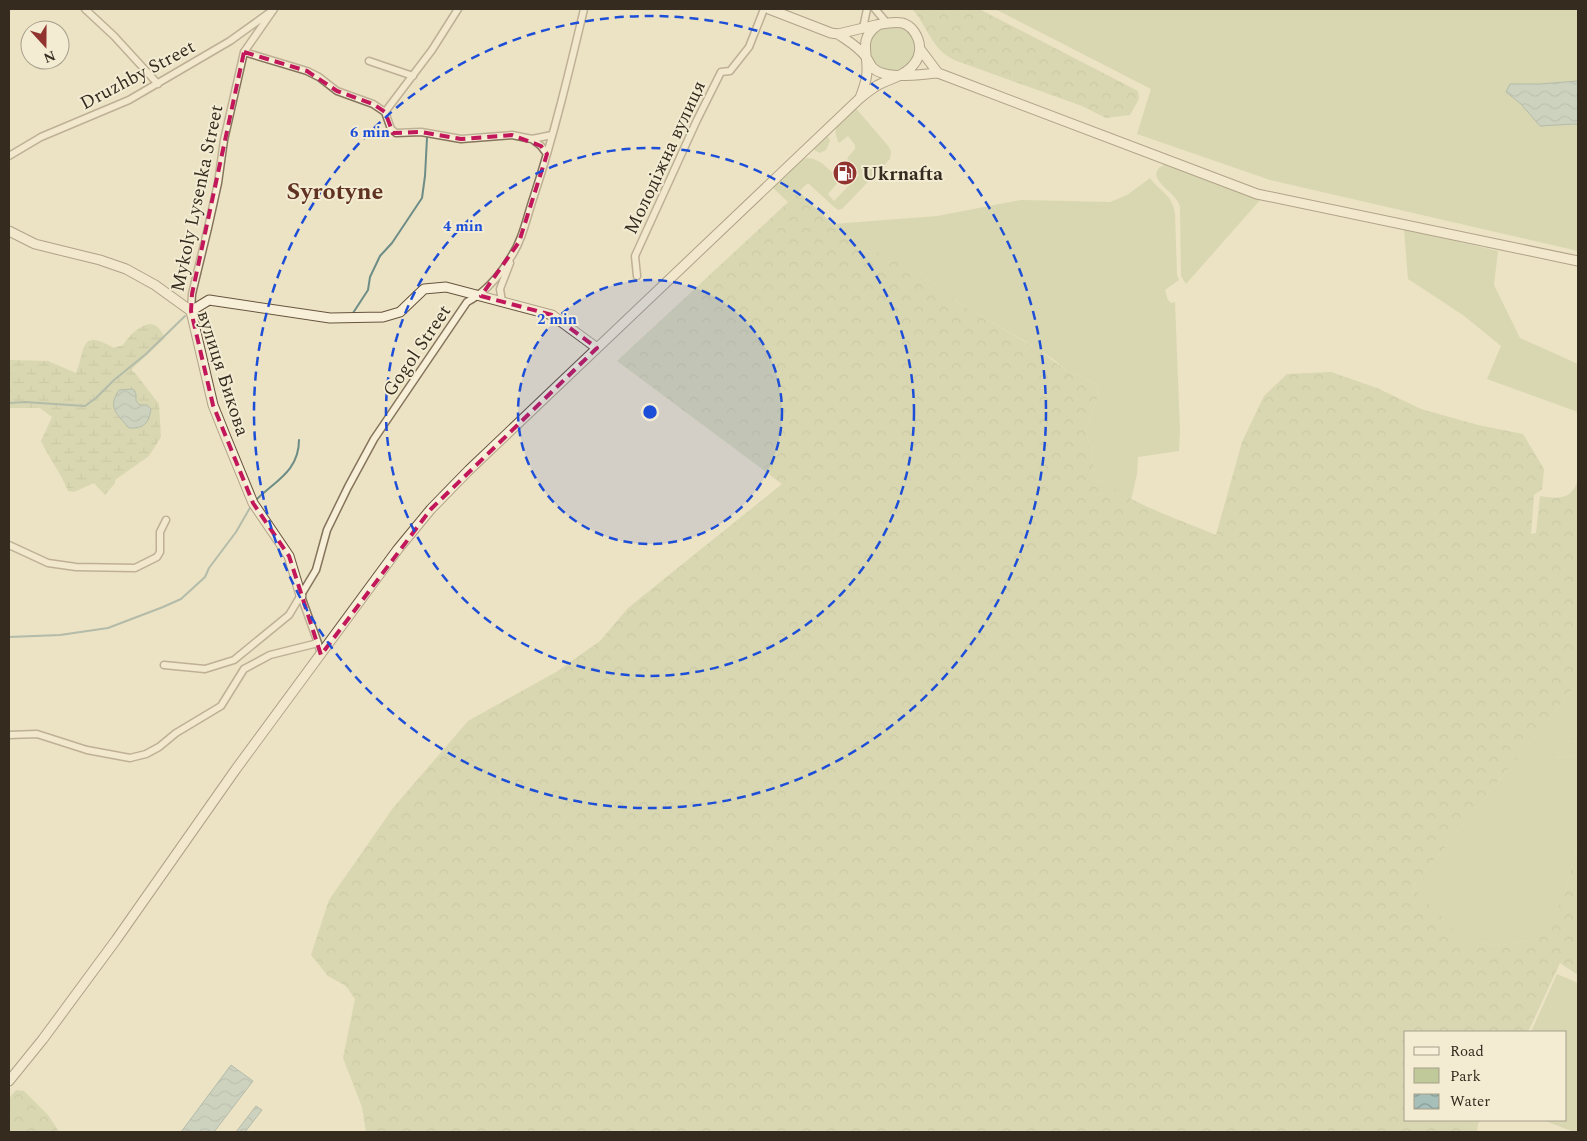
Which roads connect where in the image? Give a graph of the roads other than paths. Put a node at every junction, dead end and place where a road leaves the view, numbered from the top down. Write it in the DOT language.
graph roads {
  1 [pos="85,9"];
  2 [pos="274,9"];
  3 [pos="458,9"];
  4 [pos="584,9"];
  5 [pos="764,9"];
  6 [pos="769,9"];
  7 [pos="866,9"];
  8 [pos="875,9"];
  9 [pos="882,23"];
  10 [pos="863,28"];
  11 [pos="838,34"];
  12 [pos="865,46"];
  13 [pos="920,49"];
  14 [pos="244,52"];
  15 [pos="866,57"];
  16 [pos="369,61"];
  17 [pos="938,73"];
  18 [pos="900,75"];
  19 [pos="413,76"];
  20 [pos="158,84"];
  21 [pos="859,98"];
  22 [pos="385,112"];
  23 [pos="552,135"];
  24 [pos="532,139"];
  25 [pos="547,154"];
  26 [pos="9,156"];
  27 [pos="9,231"];
  28 [pos="512,256"];
  29 [pos="1578,261"];
  30 [pos="637,276"];
  31 [pos="480,296"];
  32 [pos="502,302"];
  33 [pos="190,311"];
  34 [pos="597,348"];
  35 [pos="166,520"];
  36 [pos="9,545"];
  37 [pos="301,596"];
  38 [pos="318,643"];
  39 [pos="321,655"];
  40 [pos="164,665"];
  41 [pos="9,735"];
  42 [pos="9,1081"];
  1 -- 20 [label="street"];
  2 -- 14 [label="street, Mykoly Lysenka Street"];
  2 -- 20 [label="street, Druzhby Street"];
  3 -- 19 [label="street"];
  4 -- 23 [label="street, Gogol Street"];
  5 -- 30 [label="street, Молодіжна вулиця"];
  6 -- 11 [label="street"];
  7 -- 10 [label="street"];
  8 -- 9 [label="street"];
  9 -- 10 [label="street"];
  9 -- 12 [label="street"];
  9 -- 13 [label="street"];
  10 -- 11 [label="street"];
  10 -- 12 [label="street"];
  11 -- 15 [label="street"];
  12 -- 15 [label="street"];
  13 -- 17 [label="street"];
  13 -- 18 [label="street"];
  14 -- 22 [label="street"];
  14 -- 33 [label="street, Mykoly Lysenka Street"];
  15 -- 18 [label="street"];
  15 -- 21 [label="street"];
  16 -- 19 [label="street"];
  17 -- 18 [label="street"];
  17 -- 29 [label="street"];
  18 -- 21 [label="street"];
  19 -- 22 [label="street"];
  20 -- 26 [label="street, Druzhby Street"];
  21 -- 34 [label="street"];
  22 -- 24 [label="street"];
  23 -- 24 [label="street"];
  23 -- 25 [label="street, Gogol Street"];
  24 -- 25 [label="street"];
  25 -- 28 [label="street, Gogol Street"];
  27 -- 33 [label="street, вулиця Бикова"];
  28 -- 31 [label="street, Gogol Street"];
  28 -- 32 [label="street"];
  31 -- 32 [label="street, Mykoly Lysenka Street"];
  31 -- 33 [label="street, Mykoly Lysenka Street"];
  31 -- 37 [label="street, Gogol Street"];
  32 -- 34 [label="street, Mykoly Lysenka Street"];
  33 -- 37 [label="street, вулиця Бикова"];
  34 -- 39 [label="street"];
  35 -- 36 [label="street"];
  37 -- 38 [label="street"];
  37 -- 40 [label="street, Gogol Street"];
  38 -- 39 [label="street"];
  38 -- 41 [label="street"];
  39 -- 42 [label="street"];
}
